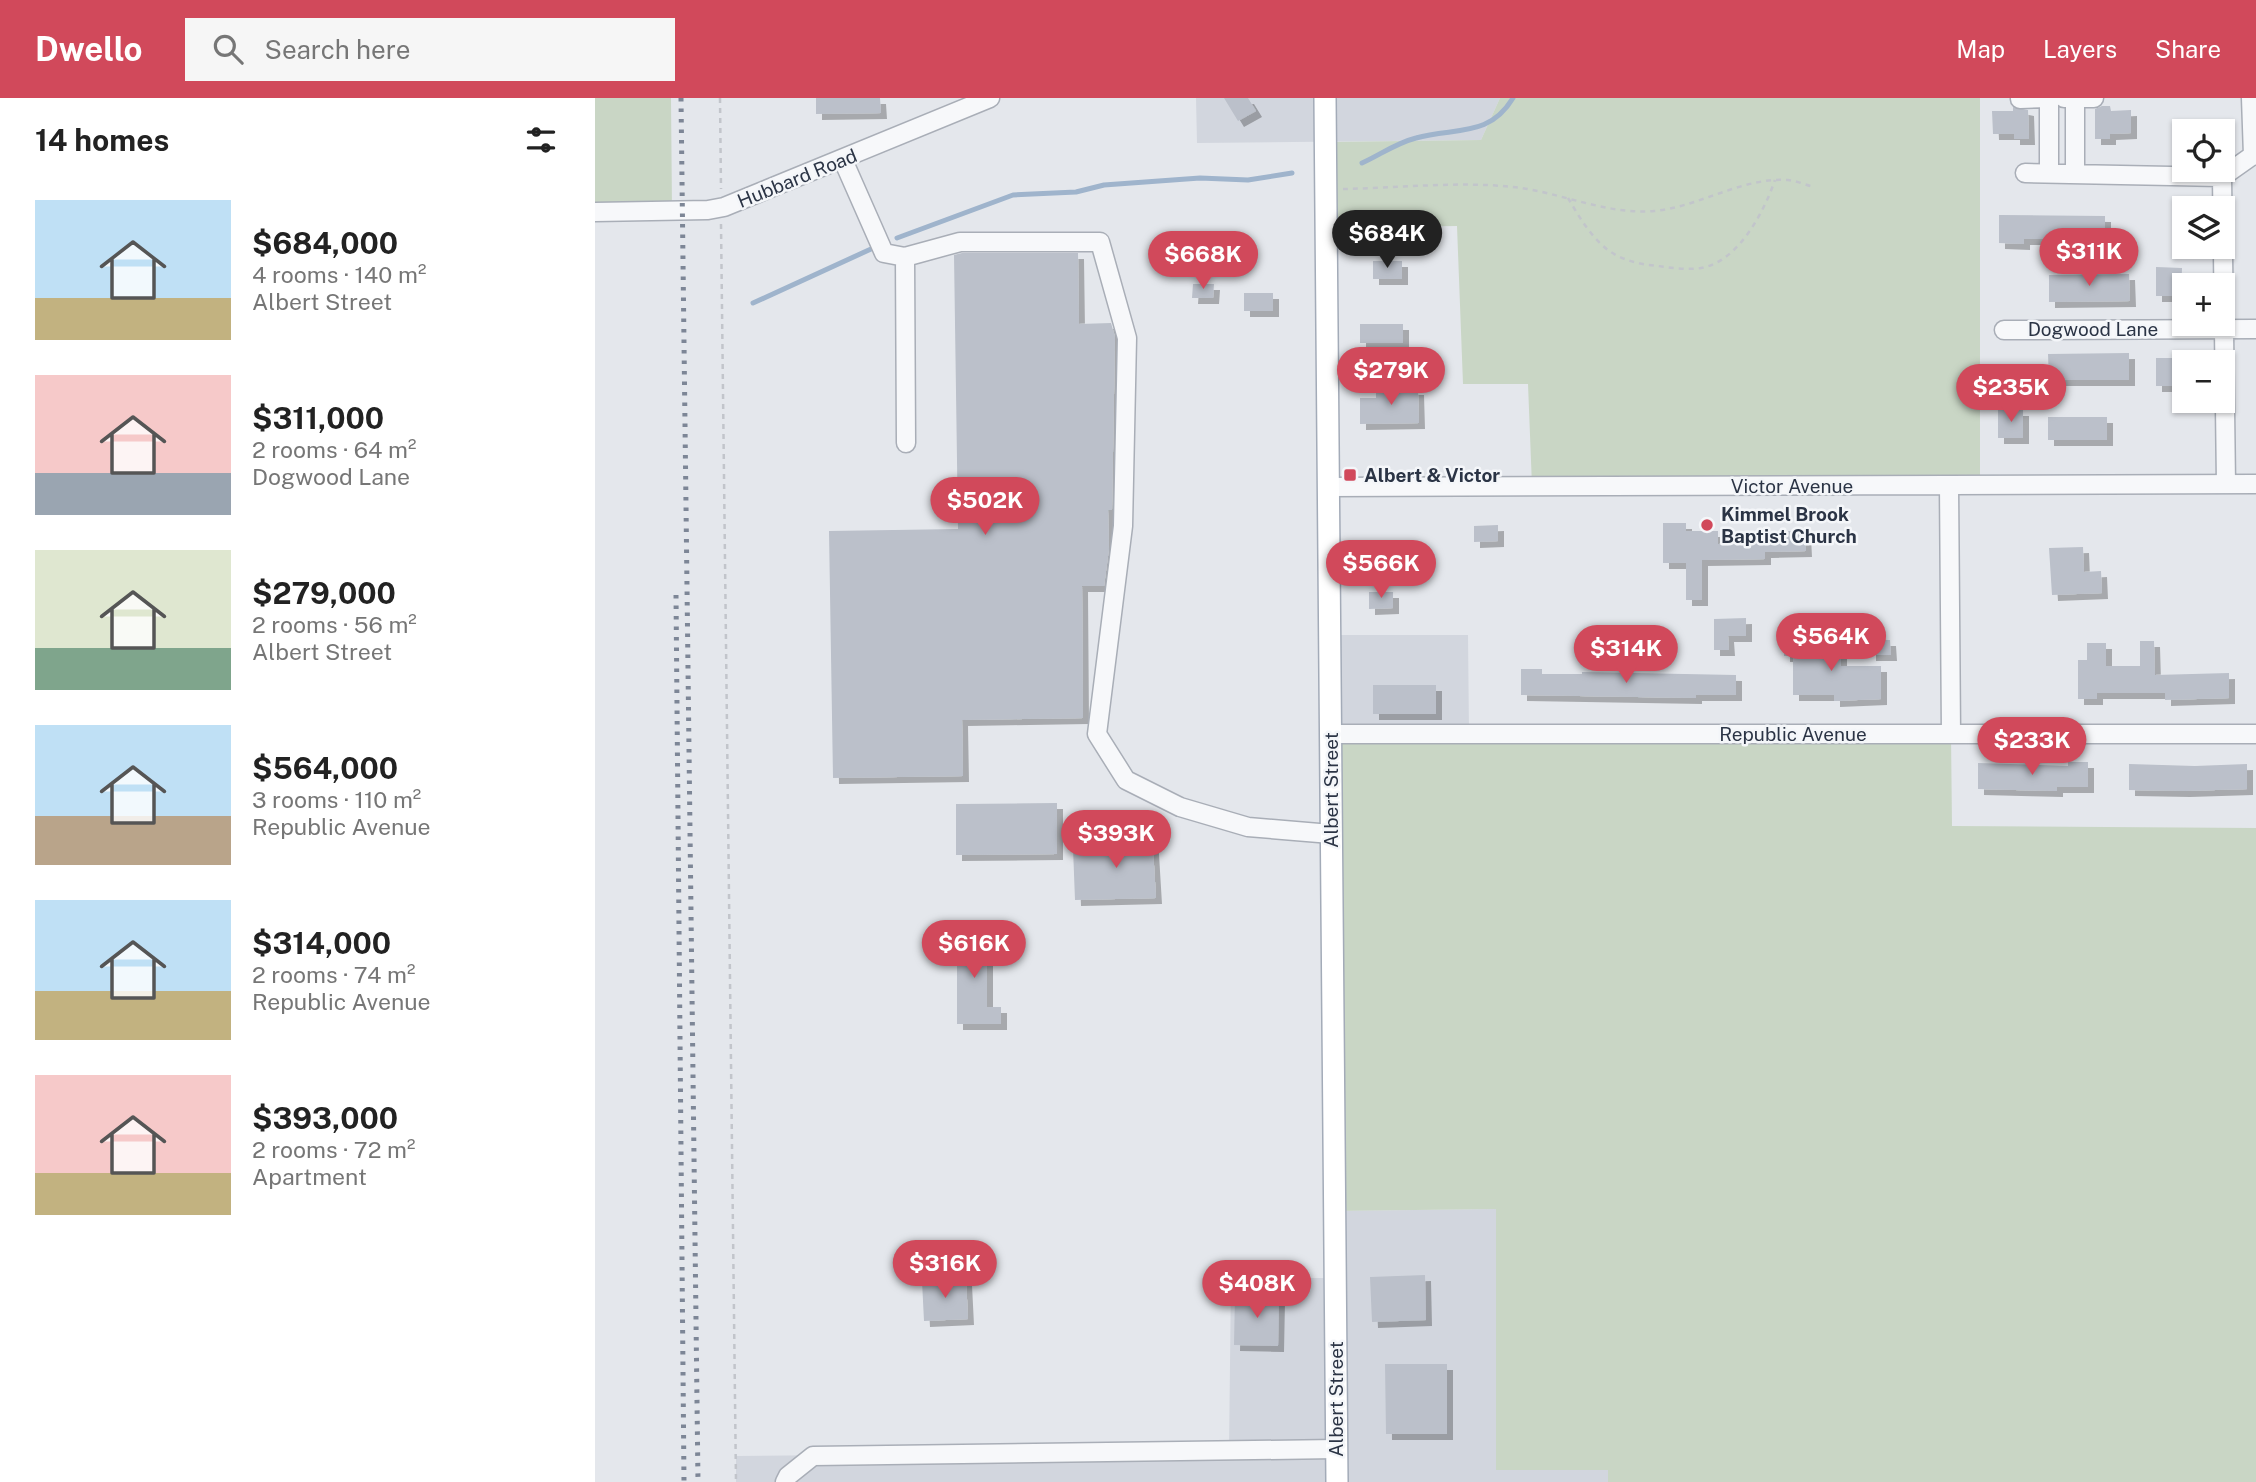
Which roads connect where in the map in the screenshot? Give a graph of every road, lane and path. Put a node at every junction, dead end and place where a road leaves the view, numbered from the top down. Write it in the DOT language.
graph roads {
  1 [pos="719,98"];
  2 [pos="1325,98"];
  3 [pos="2048,98"];
  4 [pos="2064,98"];
  5 [pos="2075,98"];
  6 [pos="2094,98"];
  7 [pos="2251,98"];
  8 [pos="2019,99"];
  9 [pos="980,100"];
  10 [pos="2254,155"];
  11 [pos="843,160"];
  12 [pos="2235,168"];
  13 [pos="2025,173"];
  14 [pos="2049,173"];
  15 [pos="2075,174"];
  16 [pos="2172,176"];
  17 [pos="1775,180"];
  18 [pos="2222,182"];
  19 [pos="1814,187"];
  20 [pos="1326,190"];
  21 [pos="1568,198"];
  22 [pos="721,208"];
  23 [pos="595,212"];
  24 [pos="905,257"];
  25 [pos="2223,273"];
  26 [pos="2172,329"];
  27 [pos="2235,329"];
  28 [pos="2256,329"];
  29 [pos="2004,330"];
  30 [pos="2224,336"];
  31 [pos="906,443"];
  32 [pos="2226,484"];
  33 [pos="2256,484"];
  34 [pos="1949,485"];
  35 [pos="1328,487"];
  36 [pos="1331,734"];
  37 [pos="1951,734"];
  38 [pos="2256,734"];
  39 [pos="1331,834"];
  40 [pos="1336,1449"];
  41 [pos="736,1482"];
  42 [pos="785,1482"];
  43 [pos="1336,1482"];
  1 -- 22 [label="path"];
  2 -- 20 [label="main road, Albert Street"];
  3 -- 8 [label="street"];
  3 -- 14 [label="street"];
  4 -- 5 [label="street"];
  5 -- 6 [label="street"];
  5 -- 15 [label="street"];
  7 -- 10 [label="street"];
  9 -- 11 [label="street, Hubbard Road"];
  10 -- 12 [label="street"];
  11 -- 22 [label="street, Hubbard Road"];
  11 -- 24 [label="street"];
  13 -- 14 [label="street"];
  14 -- 15 [label="street"];
  15 -- 16 [label="street"];
  17 -- 19 [label="path"];
  17 -- 21 [label="path"];
  17 -- 21 [label="path"];
  18 -- 25 [label="street"];
  20 -- 21 [label="path"];
  20 -- 35 [label="main road, Albert Street"];
  22 -- 23 [label="street, Hubbard Road"];
  22 -- 41 [label="path"];
  24 -- 31 [label="street"];
  24 -- 39 [label="street"];
  26 -- 29 [label="street, Dogwood Lane"];
  27 -- 28 [label="street, Dogwood Lane"];
  30 -- 32 [label="street"];
  32 -- 33 [label="street, Victor Avenue"];
  32 -- 34 [label="street, Victor Avenue"];
  34 -- 35 [label="street, Victor Avenue"];
  34 -- 37 [label="street"];
  35 -- 36 [label="main road, Albert Street"];
  36 -- 37 [label="street, Republic Avenue"];
  36 -- 39 [label="main road, Albert Street"];
  37 -- 38 [label="street, Republic Avenue"];
  39 -- 40 [label="main road, Albert Street"];
  40 -- 42 [label="street"];
  40 -- 43 [label="main road, Albert Street"];
}
